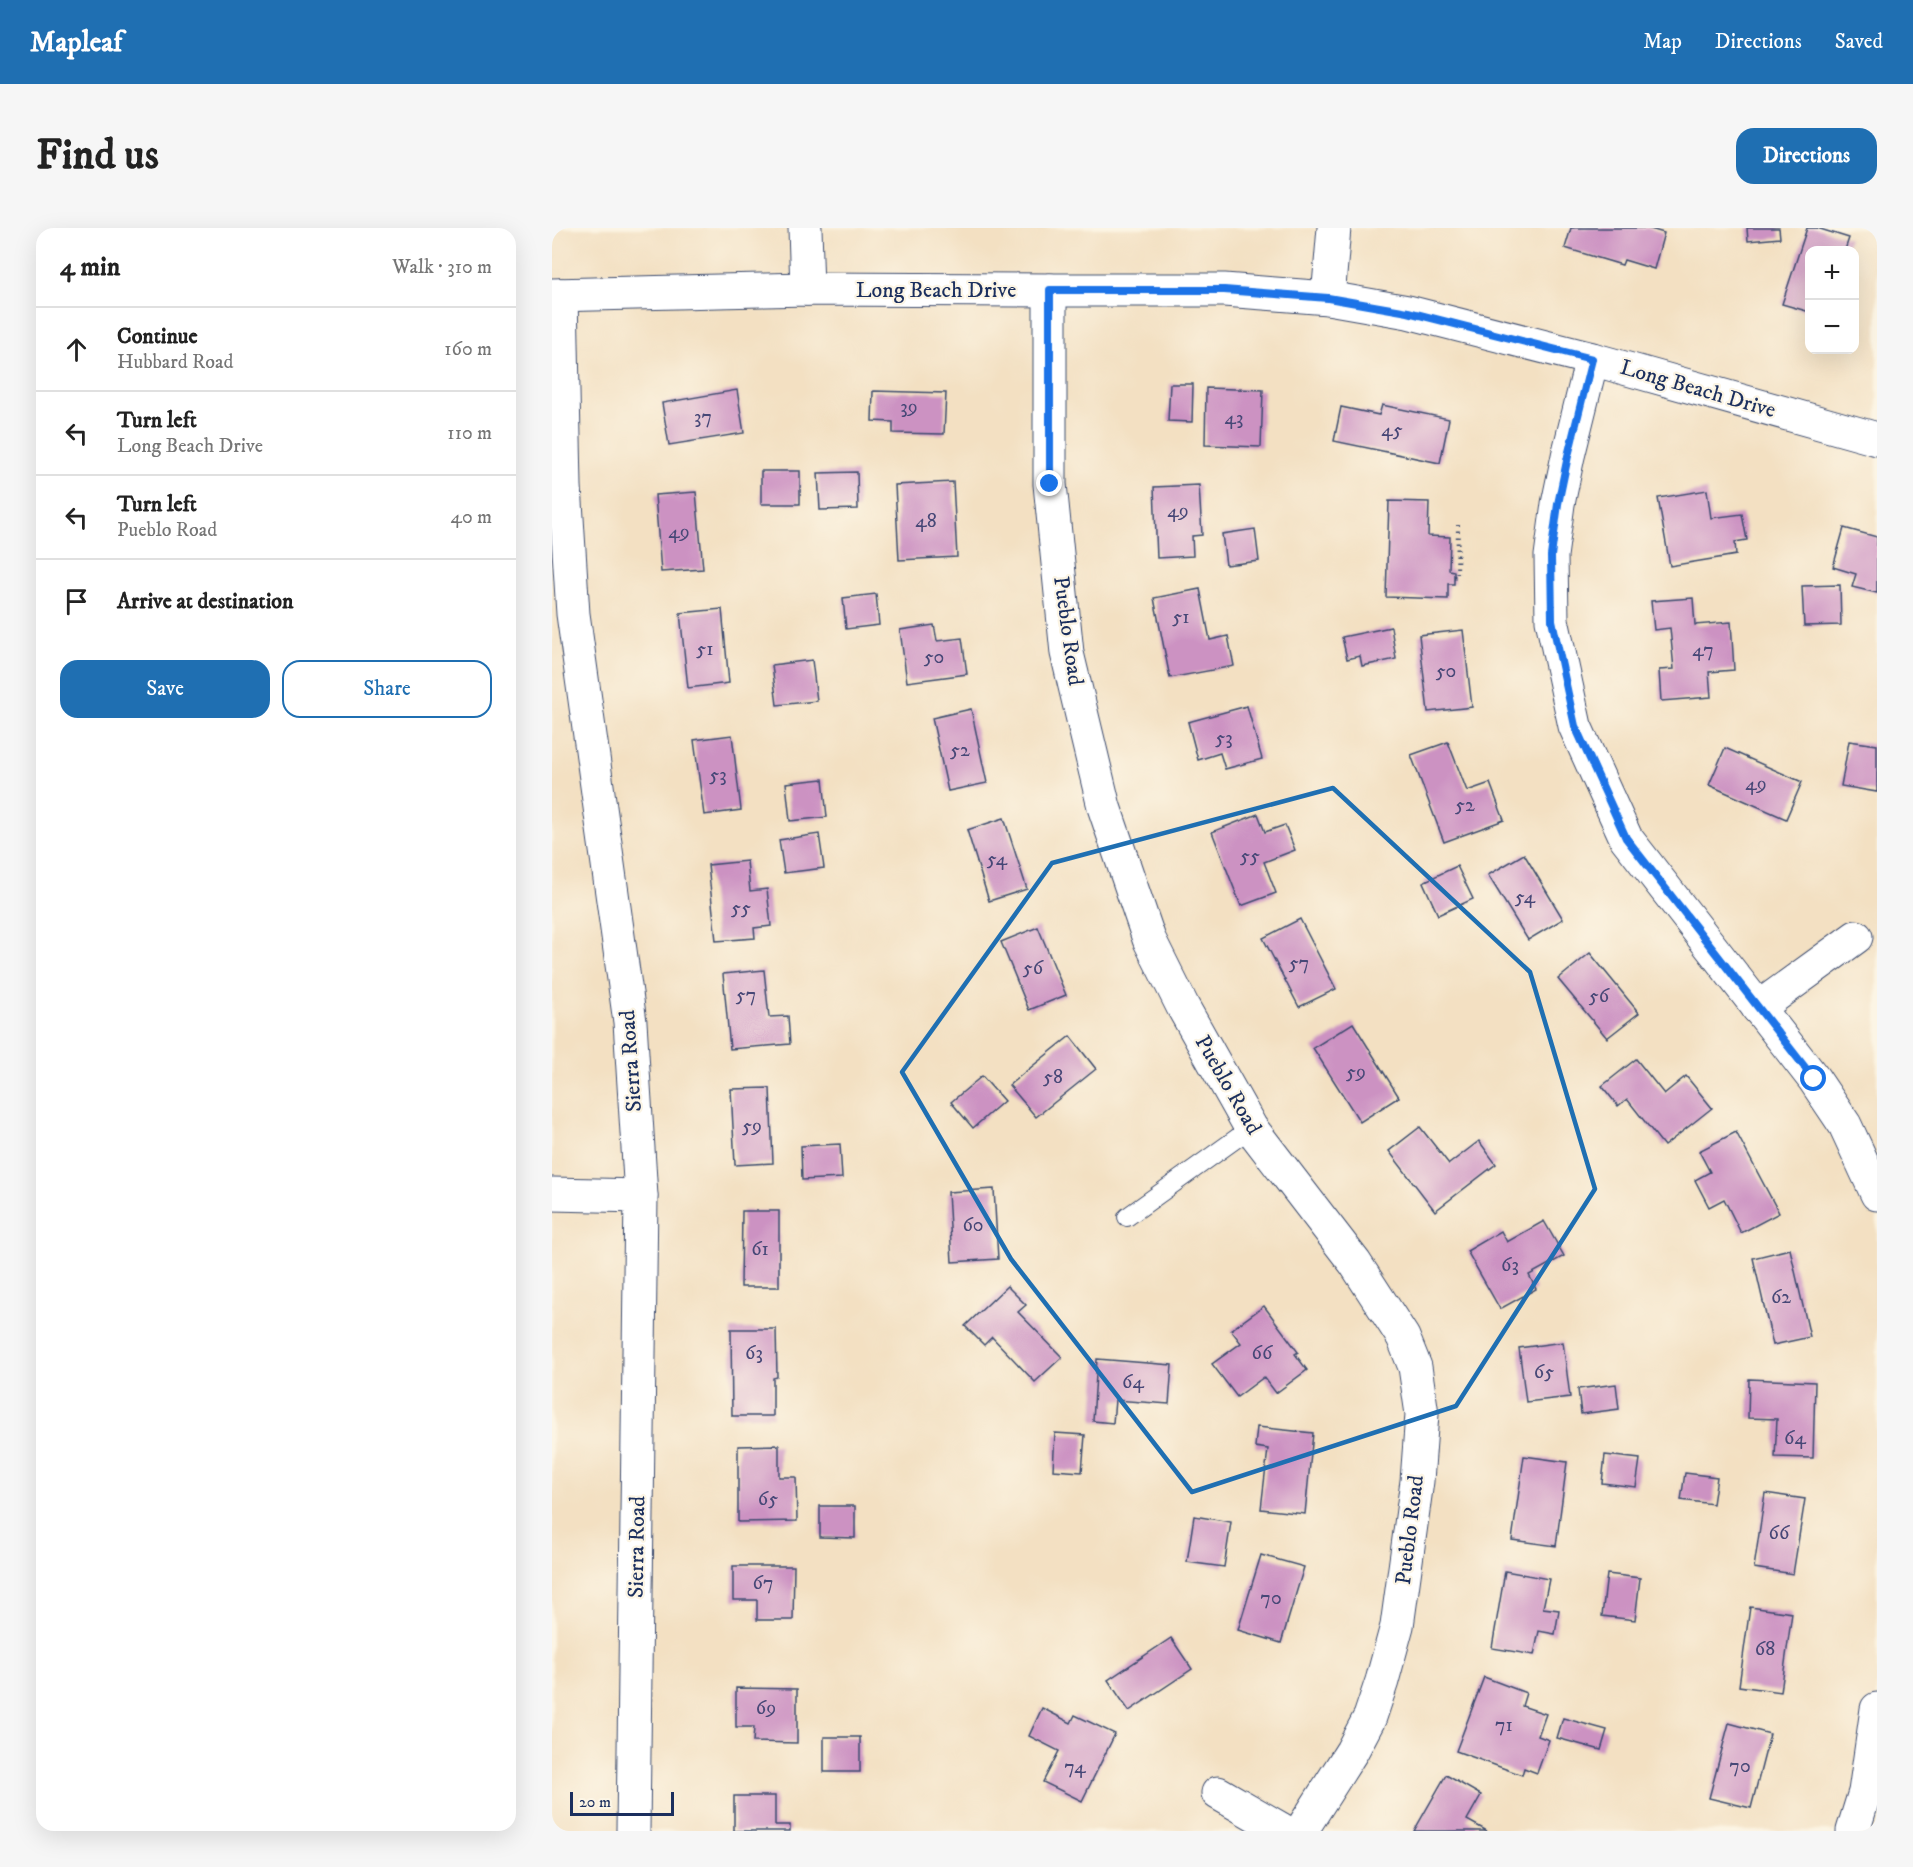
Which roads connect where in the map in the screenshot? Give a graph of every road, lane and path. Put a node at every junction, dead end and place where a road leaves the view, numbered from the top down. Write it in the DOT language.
graph roads {
  1 [pos="805,228"];
  2 [pos="1334,228"];
  3 [pos="807,289"];
  4 [pos="1050,290"];
  5 [pos="556,295"];
  6 [pos="1328,298"];
  7 [pos="1592,359"];
  8 [pos="1877,439"];
  9 [pos="1458,525"];
  10 [pos="1454,577"];
  11 [pos="1856,937"];
  12 [pos="1758,1008"];
  13 [pos="1251,1128"];
  14 [pos="552,1194"];
  15 [pos="1877,1194"];
  16 [pos="641,1196"];
  17 [pos="1126,1217"];
  18 [pos="1877,1709"];
  19 [pos="1218,1793"];
  20 [pos="633,1831"];
  21 [pos="1284,1831"];
  22 [pos="1302,1831"];
  23 [pos="1853,1831"];
  1 -- 3 [label="street"];
  2 -- 6 [label="street"];
  3 -- 4 [label="street, Long Beach Drive"];
  3 -- 5 [label="street, Long Beach Drive"];
  4 -- 6 [label="street, Long Beach Drive"];
  4 -- 13 [label="street, Pueblo Road"];
  5 -- 16 [label="street, Sierra Road"];
  6 -- 7 [label="street, Long Beach Drive"];
  7 -- 8 [label="street, Long Beach Drive"];
  7 -- 12 [label="street"];
  9 -- 10 [label="path"];
  11 -- 12 [label="street"];
  12 -- 15 [label="street"];
  13 -- 17 [label="lane"];
  13 -- 22 [label="street, Pueblo Road"];
  14 -- 16 [label="street"];
  16 -- 20 [label="street, Sierra Road"];
  18 -- 23 [label="street"];
  19 -- 21 [label="street"];
}
